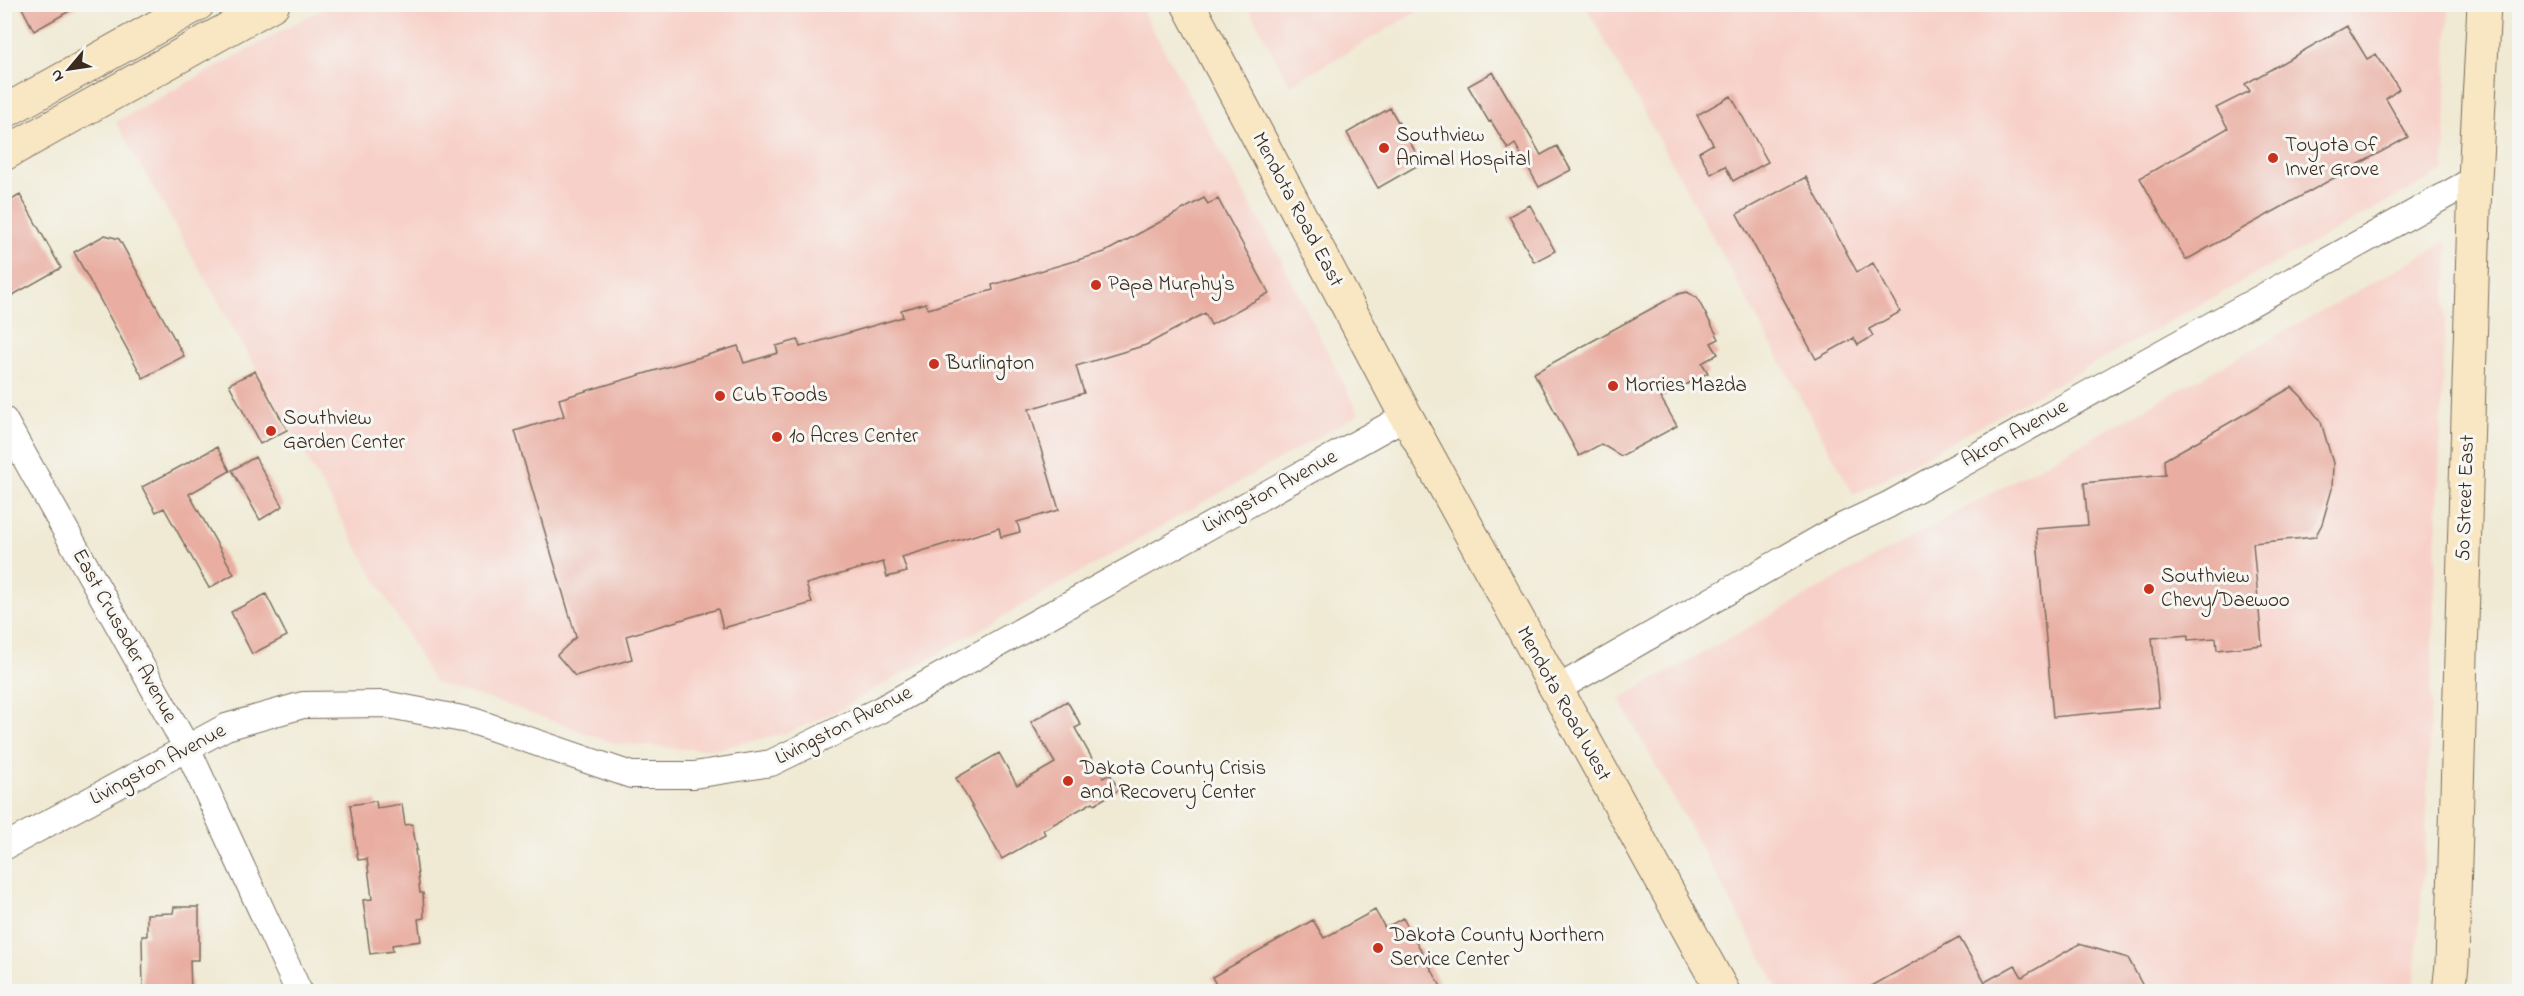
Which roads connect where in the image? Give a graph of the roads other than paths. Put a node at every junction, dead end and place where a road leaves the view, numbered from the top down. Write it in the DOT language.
graph roads {
  1 [pos="198,4"];
  2 [pos="1188,4"];
  3 [pos="2484,4"];
  4 [pos="271,5"];
  5 [pos="4,112"];
  6 [pos="4,154"];
  7 [pos="2475,179"];
  8 [pos="1406,416"];
  9 [pos="4,420"];
  10 [pos="1555,690"];
  11 [pos="187,748"];
  12 [pos="4,847"];
  13 [pos="298,989"];
  14 [pos="1723,992"];
  15 [pos="2449,992"];
  1 -- 5 [label="street"];
  2 -- 8 [label="street, Mendota Road East"];
  3 -- 7 [label="street, 50 Street East"];
  4 -- 6 [label="street"];
  7 -- 10 [label="street, Akron Avenue"];
  7 -- 15 [label="street, 50 Street East"];
  8 -- 10 [label="street, Mendota Road West"];
  8 -- 11 [label="street, Livingston Avenue"];
  9 -- 11 [label="street, East Crusader Avenue"];
  10 -- 14 [label="street, Mendota Road West"];
  11 -- 12 [label="street, Livingston Avenue"];
  11 -- 13 [label="street, East Crusader Avenue"];
}
